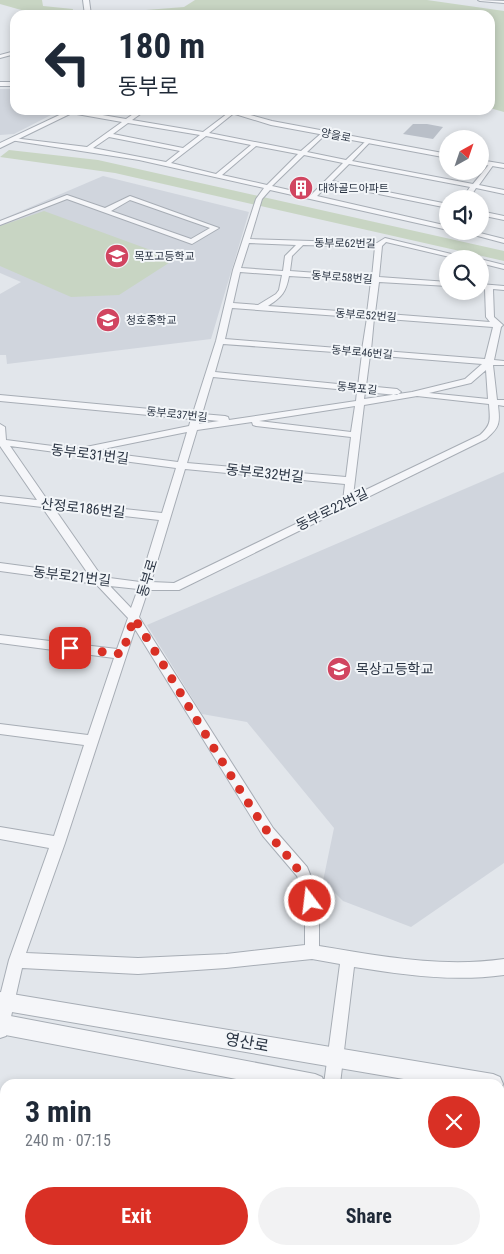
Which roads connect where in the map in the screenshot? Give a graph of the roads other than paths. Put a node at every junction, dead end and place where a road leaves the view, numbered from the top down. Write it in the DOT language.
graph roads {
  1 [pos="480,0"];
  2 [pos="504,2"];
  3 [pos="66,115"];
  4 [pos="96,115"];
  5 [pos="136,115"];
  6 [pos="225,115"];
  7 [pos="243,115"];
  8 [pos="128,121"];
  9 [pos="324,133"];
  10 [pos="204,134"];
  11 [pos="108,135"];
  12 [pos="13,140"];
  13 [pos="368,141"];
  14 [pos="255,144"];
  15 [pos="0,146"];
  16 [pos="88,149"];
  17 [pos="185,150"];
  18 [pos="302,153"];
  19 [pos="439,154"];
  20 [pos="348,162"];
  21 [pos="167,164"];
  22 [pos="491,164"];
  23 [pos="504,166"];
  24 [pos="217,176"];
  25 [pos="328,182"];
  26 [pos="474,186"];
  27 [pos="267,187"];
  28 [pos="471,190"];
  29 [pos="504,192"];
  30 [pos="313,197"];
  31 [pos="439,204"];
  32 [pos="105,211"];
  33 [pos="489,215"];
  34 [pos="504,218"];
  35 [pos="0,223"];
  36 [pos="439,224"];
  37 [pos="489,237"];
  38 [pos="247,241"];
  39 [pos="504,241"];
  40 [pos="302,242"];
  41 [pos="379,245"];
  42 [pos="439,252"];
  43 [pos="489,263"];
  44 [pos="504,267"];
  45 [pos="237,270"];
  46 [pos="285,273"];
  47 [pos="376,279"];
  48 [pos="439,283"];
  49 [pos="490,287"];
  50 [pos="504,288"];
  51 [pos="228,306"];
  52 [pos="260,308"];
  53 [pos="372,316"];
  54 [pos="502,324"];
  55 [pos="220,341"];
  56 [pos="367,352"];
  57 [pos="489,362"];
  58 [pos="504,363"];
  59 [pos="209,374"];
  60 [pos="363,388"];
  61 [pos="412,395"];
  62 [pos="0,398"];
  63 [pos="360,402"];
  64 [pos="499,402"];
  65 [pos="196,415"];
  66 [pos="242,421"];
  67 [pos="0,427"];
  68 [pos="192,428"];
  69 [pos="354,436"];
  70 [pos="1,443"];
  71 [pos="74,452"];
  72 [pos="180,465"];
  73 [pos="350,482"];
  74 [pos="0,500"];
  75 [pos="348,501"];
  76 [pos="46,505"];
  77 [pos="165,517"];
  78 [pos="0,567"];
  79 [pos="98,579"];
  80 [pos="144,586"];
  81 [pos="134,618"];
  82 [pos="0,638"];
  83 [pos="122,654"];
  84 [pos="0,729"];
  85 [pos="92,741"];
  86 [pos="0,833"];
  87 [pos="58,843"];
  88 [pos="312,952"];
  89 [pos="348,958"];
  90 [pos="16,960"];
  91 [pos="504,967"];
  92 [pos="2,1001"];
  93 [pos="0,1026"];
  94 [pos="334,1057"];
  95 [pos="288,1079"];
  96 [pos="332,1079"];
  97 [pos="464,1079"];
  1 -- 2 [label="street"];
  3 -- 12 [label="street"];
  4 -- 8 [label="street"];
  5 -- 8 [label="street"];
  6 -- 10 [label="street"];
  7 -- 9 [label="street, 양을로"];
  8 -- 10 [label="street"];
  8 -- 11 [label="street"];
  9 -- 13 [label="street, 양을로"];
  9 -- 18 [label="street, 동부로"];
  10 -- 14 [label="street"];
  10 -- 17 [label="street"];
  11 -- 16 [label="street"];
  11 -- 17 [label="street"];
  12 -- 15 [label="street"];
  12 -- 16 [label="street"];
  13 -- 19 [label="street, 양을로"];
  13 -- 20 [label="street"];
  14 -- 18 [label="street"];
  14 -- 24 [label="street"];
  16 -- 21 [label="street"];
  17 -- 21 [label="street"];
  18 -- 20 [label="street"];
  18 -- 27 [label="street, 동부로"];
  20 -- 25 [label="street"];
  20 -- 26 [label="street"];
  21 -- 24 [label="street"];
  22 -- 23 [label="street"];
  22 -- 26 [label="street"];
  24 -- 27 [label="street"];
  25 -- 30 [label="street"];
  25 -- 31 [label="street"];
  26 -- 28 [label="street"];
  26 -- 29 [label="street"];
  27 -- 30 [label="street"];
  27 -- 38 [label="street, 동부로"];
  30 -- 36 [label="street"];
  32 -- 32 [label="street"];
  32 -- 35 [label="street"];
  33 -- 34 [label="street"];
  37 -- 39 [label="street"];
  38 -- 40 [label="street, 동부로62번길"];
  38 -- 45 [label="street, 동부로"];
  40 -- 41 [label="street, 동부로62번길"];
  40 -- 46 [label="street"];
  41 -- 42 [label="street, 동부로62번길"];
  41 -- 47 [label="street"];
  43 -- 44 [label="street"];
  45 -- 46 [label="street, 동부로58번길"];
  45 -- 51 [label="street, 동부로"];
  46 -- 47 [label="street, 동부로58번길"];
  46 -- 52 [label="street"];
  47 -- 48 [label="street, 동부로58번길"];
  47 -- 53 [label="street"];
  49 -- 50 [label="street"];
  49 -- 54 [label="street"];
  51 -- 52 [label="street, 동부로52번길"];
  51 -- 55 [label="street, 동부로"];
  52 -- 53 [label="street, 동부로52번길"];
  53 -- 54 [label="street, 동부로52번길"];
  53 -- 56 [label="street"];
  54 -- 57 [label="street"];
  55 -- 56 [label="street, 동부로46번길"];
  55 -- 59 [label="street, 동부로"];
  56 -- 57 [label="street, 동부로46번길"];
  56 -- 60 [label="street"];
  57 -- 58 [label="street, 동부로46번길"];
  57 -- 61 [label="street"];
  57 -- 64 [label="street, 동부로22번길"];
  59 -- 60 [label="street, 동목포길"];
  59 -- 65 [label="street, 동부로"];
  60 -- 61 [label="street, 동목포길"];
  60 -- 63 [label="street"];
  61 -- 63 [label="street"];
  61 -- 64 [label="street, 동목포길"];
  62 -- 65 [label="street, 동부로37번길"];
  63 -- 66 [label="street"];
  63 -- 69 [label="street"];
  64 -- 75 [label="street, 동부로22번길"];
  65 -- 66 [label="street, 동부로37번길"];
  65 -- 68 [label="street, 동부로"];
  66 -- 68 [label="street"];
  66 -- 69 [label="street, 동부로37번길"];
  67 -- 70 [label="street"];
  68 -- 71 [label="street"];
  68 -- 72 [label="street, 동부로"];
  69 -- 73 [label="street"];
  70 -- 71 [label="street, 동부로31번길"];
  70 -- 76 [label="street"];
  71 -- 72 [label="street, 동부로31번길"];
  72 -- 73 [label="street, 동부로32번길"];
  72 -- 77 [label="street, 동부로"];
  73 -- 75 [label="street"];
  74 -- 76 [label="street, 산정로186번길"];
  75 -- 80 [label="street, 동부로22번길"];
  76 -- 77 [label="street, 산정로186번길"];
  76 -- 79 [label="street"];
  77 -- 80 [label="street, 동부로"];
  78 -- 79 [label="street, 동부로21번길"];
  79 -- 80 [label="street, 동부로21번길"];
  79 -- 81 [label="street"];
  80 -- 81 [label="street, 동부로"];
  81 -- 83 [label="street, 동부로"];
  81 -- 88 [label="street"];
  82 -- 83 [label="street"];
  83 -- 85 [label="street, 동부로"];
  84 -- 85 [label="street"];
  85 -- 87 [label="street, 동부로"];
  86 -- 87 [label="street"];
  87 -- 90 [label="street, 동부로"];
  88 -- 89 [label="street"];
  88 -- 90 [label="street"];
  89 -- 91 [label="street"];
  89 -- 94 [label="street"];
  90 -- 92 [label="street, 동부로"];
  92 -- 93 [label="street, 동부로"];
  92 -- 94 [label="street, 영산로"];
  93 -- 95 [label="street, 영산로"];
  94 -- 96 [label="street"];
  94 -- 97 [label="street, 영산로"];
}
